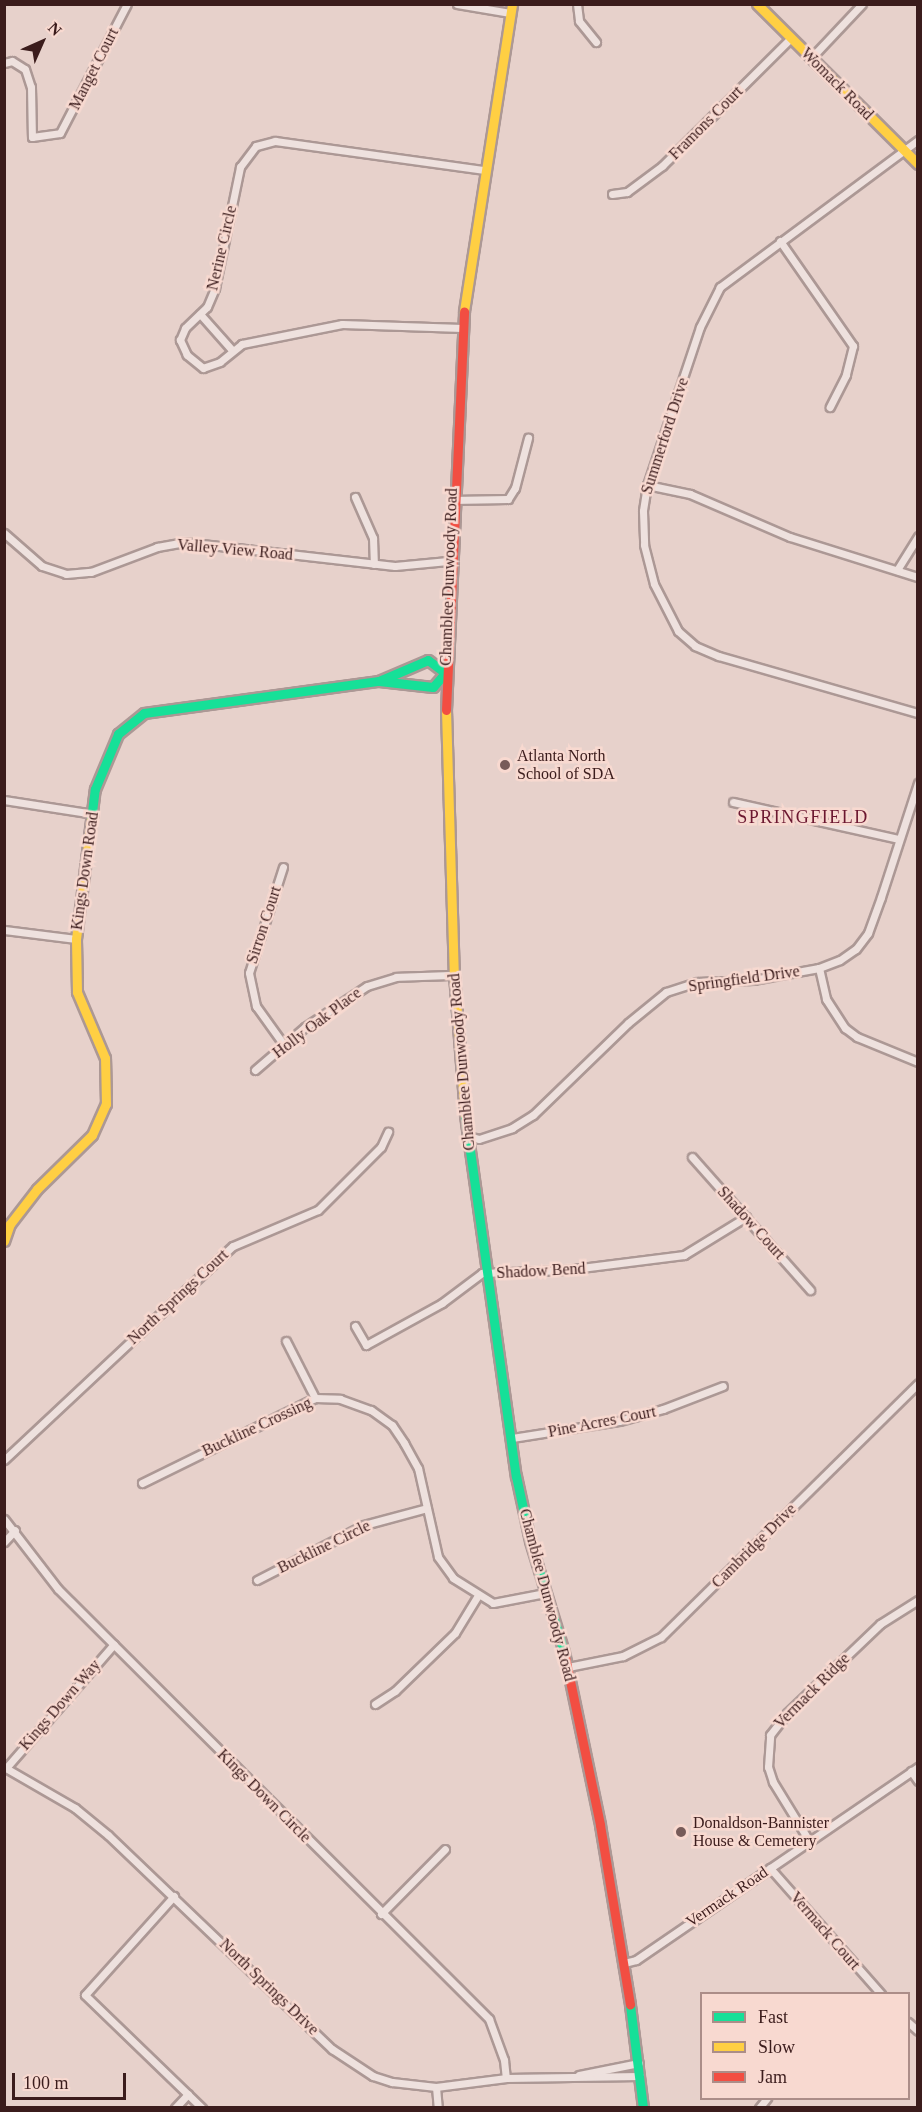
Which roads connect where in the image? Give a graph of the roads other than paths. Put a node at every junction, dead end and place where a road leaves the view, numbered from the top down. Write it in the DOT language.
graph roads {
  1 [pos="127,4"];
  2 [pos="457,4"];
  3 [pos="578,4"];
  4 [pos="757,4"];
  5 [pos="862,4"];
  6 [pos="511,9"];
  7 [pos="791,38"];
  8 [pos="596,42"];
  9 [pos="811,58"];
  10 [pos="4,63"];
  11 [pos="918,140"];
  12 [pos="905,152"];
  13 [pos="918,164"];
  14 [pos="483,171"];
  15 [pos="612,194"];
  16 [pos="780,241"];
  17 [pos="200,314"];
  18 [pos="462,328"];
  19 [pos="232,350"];
  20 [pos="830,407"];
  21 [pos="528,438"];
  22 [pos="647,485"];
  23 [pos="355,497"];
  24 [pos="452,500"];
  25 [pos="4,533"];
  26 [pos="918,536"];
  27 [pos="448,561"];
  28 [pos="374,564"];
  29 [pos="897,570"];
  30 [pos="918,578"];
  31 [pos="445,673"];
  32 [pos="379,681"];
  33 [pos="918,713"];
  34 [pos="918,783"];
  35 [pos="4,800"];
  36 [pos="733,802"];
  37 [pos="94,814"];
  38 [pos="898,839"];
  39 [pos="283,867"];
  40 [pos="4,930"];
  41 [pos="76,939"];
  42 [pos="819,968"];
  43 [pos="454,975"];
  44 [pos="284,1045"];
  45 [pos="918,1062"];
  46 [pos="255,1070"];
  47 [pos="388,1132"];
  48 [pos="467,1136"];
  49 [pos="692,1157"];
  50 [pos="746,1217"];
  51 [pos="7,1223"];
  52 [pos="4,1241"];
  53 [pos="488,1274"];
  54 [pos="810,1290"];
  55 [pos="356,1326"];
  56 [pos="286,1341"];
  57 [pos="918,1384"];
  58 [pos="723,1386"];
  59 [pos="315,1398"];
  60 [pos="512,1438"];
  61 [pos="4,1460"];
  62 [pos="142,1483"];
  63 [pos="427,1508"];
  64 [pos="4,1519"];
  65 [pos="15,1530"];
  66 [pos="4,1542"];
  67 [pos="257,1580"];
  68 [pos="545,1593"];
  69 [pos="477,1596"];
  70 [pos="918,1600"];
  71 [pos="114,1644"];
  72 [pos="568,1667"];
  73 [pos="375,1704"];
  74 [pos="5,1767"];
  75 [pos="914,1769"];
  76 [pos="918,1781"];
  77 [pos="808,1839"];
  78 [pos="445,1849"];
  79 [pos="770,1868"];
  80 [pos="174,1896"];
  81 [pos="381,1914"];
  82 [pos="624,1963"];
  83 [pos="879,1992"];
  84 [pos="639,2063"];
  85 [pos="579,2075"];
  86 [pos="640,2076"];
  87 [pos="506,2078"];
  88 [pos="436,2087"];
  89 [pos="188,2094"];
  90 [pos="175,2108"];
  91 [pos="201,2108"];
  92 [pos="438,2108"];
  93 [pos="643,2108"];
  1 -- 10 [label="street, Manget Court"];
  2 -- 6 [label="street"];
  3 -- 8 [label="street"];
  4 -- 7 [label="street, Womack Road"];
  5 -- 9 [label="street"];
  6 -- 14 [label="street, Chamblee Dunwoody Road"];
  7 -- 9 [label="street, Womack Road"];
  7 -- 15 [label="street, Framons Court"];
  9 -- 12 [label="street, Womack Road"];
  11 -- 12 [label="street, Summerford Drive"];
  12 -- 13 [label="street, Womack Road"];
  12 -- 16 [label="street, Summerford Drive"];
  14 -- 17 [label="street, Nerine Circle"];
  14 -- 18 [label="street, Chamblee Dunwoody Road"];
  16 -- 20 [label="street"];
  16 -- 22 [label="street, Summerford Drive"];
  17 -- 19 [label="street"];
  17 -- 19 [label="street, Nerine Circle"];
  18 -- 19 [label="street, Nerine Circle"];
  18 -- 24 [label="street, Chamblee Dunwoody Road"];
  21 -- 24 [label="street"];
  22 -- 29 [label="street"];
  22 -- 33 [label="street, Summerford Drive"];
  23 -- 28 [label="street"];
  24 -- 27 [label="street, Chamblee Dunwoody Road"];
  25 -- 28 [label="street, Valley View Road"];
  26 -- 29 [label="street"];
  27 -- 28 [label="street, Valley View Road"];
  27 -- 31 [label="street, Chamblee Dunwoody Road"];
  29 -- 30 [label="street"];
  31 -- 32 [label="street, Kings Down Road"];
  31 -- 32 [label="street, Kings Down Road"];
  31 -- 43 [label="street, Chamblee Dunwoody Road"];
  32 -- 37 [label="street, Kings Down Road"];
  34 -- 38 [label="street, Springfield Drive"];
  35 -- 37 [label="street"];
  36 -- 38 [label="street"];
  37 -- 41 [label="street, Kings Down Road"];
  38 -- 42 [label="street, Springfield Drive"];
  39 -- 44 [label="street, Sirron Court"];
  40 -- 41 [label="street"];
  41 -- 51 [label="street, Kings Down Road"];
  42 -- 45 [label="street"];
  42 -- 48 [label="street, Springfield Drive"];
  43 -- 44 [label="street, Holly Oak Place"];
  43 -- 48 [label="street, Chamblee Dunwoody Road"];
  44 -- 46 [label="street, Holly Oak Place"];
  47 -- 61 [label="street, North Springs Court"];
  48 -- 53 [label="street, Chamblee Dunwoody Road"];
  49 -- 50 [label="street, Shadow Court"];
  50 -- 53 [label="street, Shadow Bend"];
  50 -- 54 [label="street, Shadow Court"];
  51 -- 52 [label="street, Kings Down Road"];
  53 -- 55 [label="street, Shadow Bend"];
  53 -- 60 [label="street, Chamblee Dunwoody Road"];
  56 -- 59 [label="street"];
  57 -- 72 [label="street, Cambridge Drive"];
  58 -- 60 [label="street, Pine Acres Court"];
  59 -- 62 [label="street, Buckline Crossing"];
  59 -- 63 [label="street, Buckline Crossing"];
  60 -- 68 [label="street, Chamblee Dunwoody Road"];
  63 -- 67 [label="street, Buckline Circle"];
  63 -- 69 [label="street, Buckline Crossing"];
  64 -- 65 [label="street, Kings Down Circle"];
  65 -- 66 [label="street"];
  65 -- 71 [label="street, Kings Down Circle"];
  68 -- 69 [label="street, Buckline Crossing"];
  68 -- 72 [label="street, Chamblee Dunwoody Road"];
  69 -- 73 [label="street"];
  70 -- 77 [label="street, Vermack Ridge"];
  71 -- 74 [label="street, Kings Down Way"];
  71 -- 81 [label="street, Kings Down Circle"];
  72 -- 82 [label="street, Chamblee Dunwoody Road"];
  74 -- 80 [label="street, North Springs Drive"];
  75 -- 76 [label="street"];
  75 -- 77 [label="street, Vermack Road"];
  77 -- 79 [label="street, Vermack Road"];
  78 -- 81 [label="street"];
  79 -- 82 [label="street, Vermack Road"];
  79 -- 83 [label="street, Vermack Court"];
  80 -- 88 [label="street, North Springs Drive"];
  80 -- 89 [label="street"];
  81 -- 87 [label="street, Kings Down Circle"];
  82 -- 84 [label="street, Chamblee Dunwoody Road"];
  84 -- 85 [label="street, North Springs Drive"];
  84 -- 86 [label="street, Chamblee Dunwoody Road"];
  85 -- 86 [label="street, North Springs Drive"];
  85 -- 87 [label="street, North Springs Drive"];
  86 -- 93 [label="street, Chamblee Dunwoody Road"];
  87 -- 88 [label="street, North Springs Drive"];
  88 -- 92 [label="street"];
  89 -- 90 [label="street"];
  89 -- 91 [label="street"];
}
